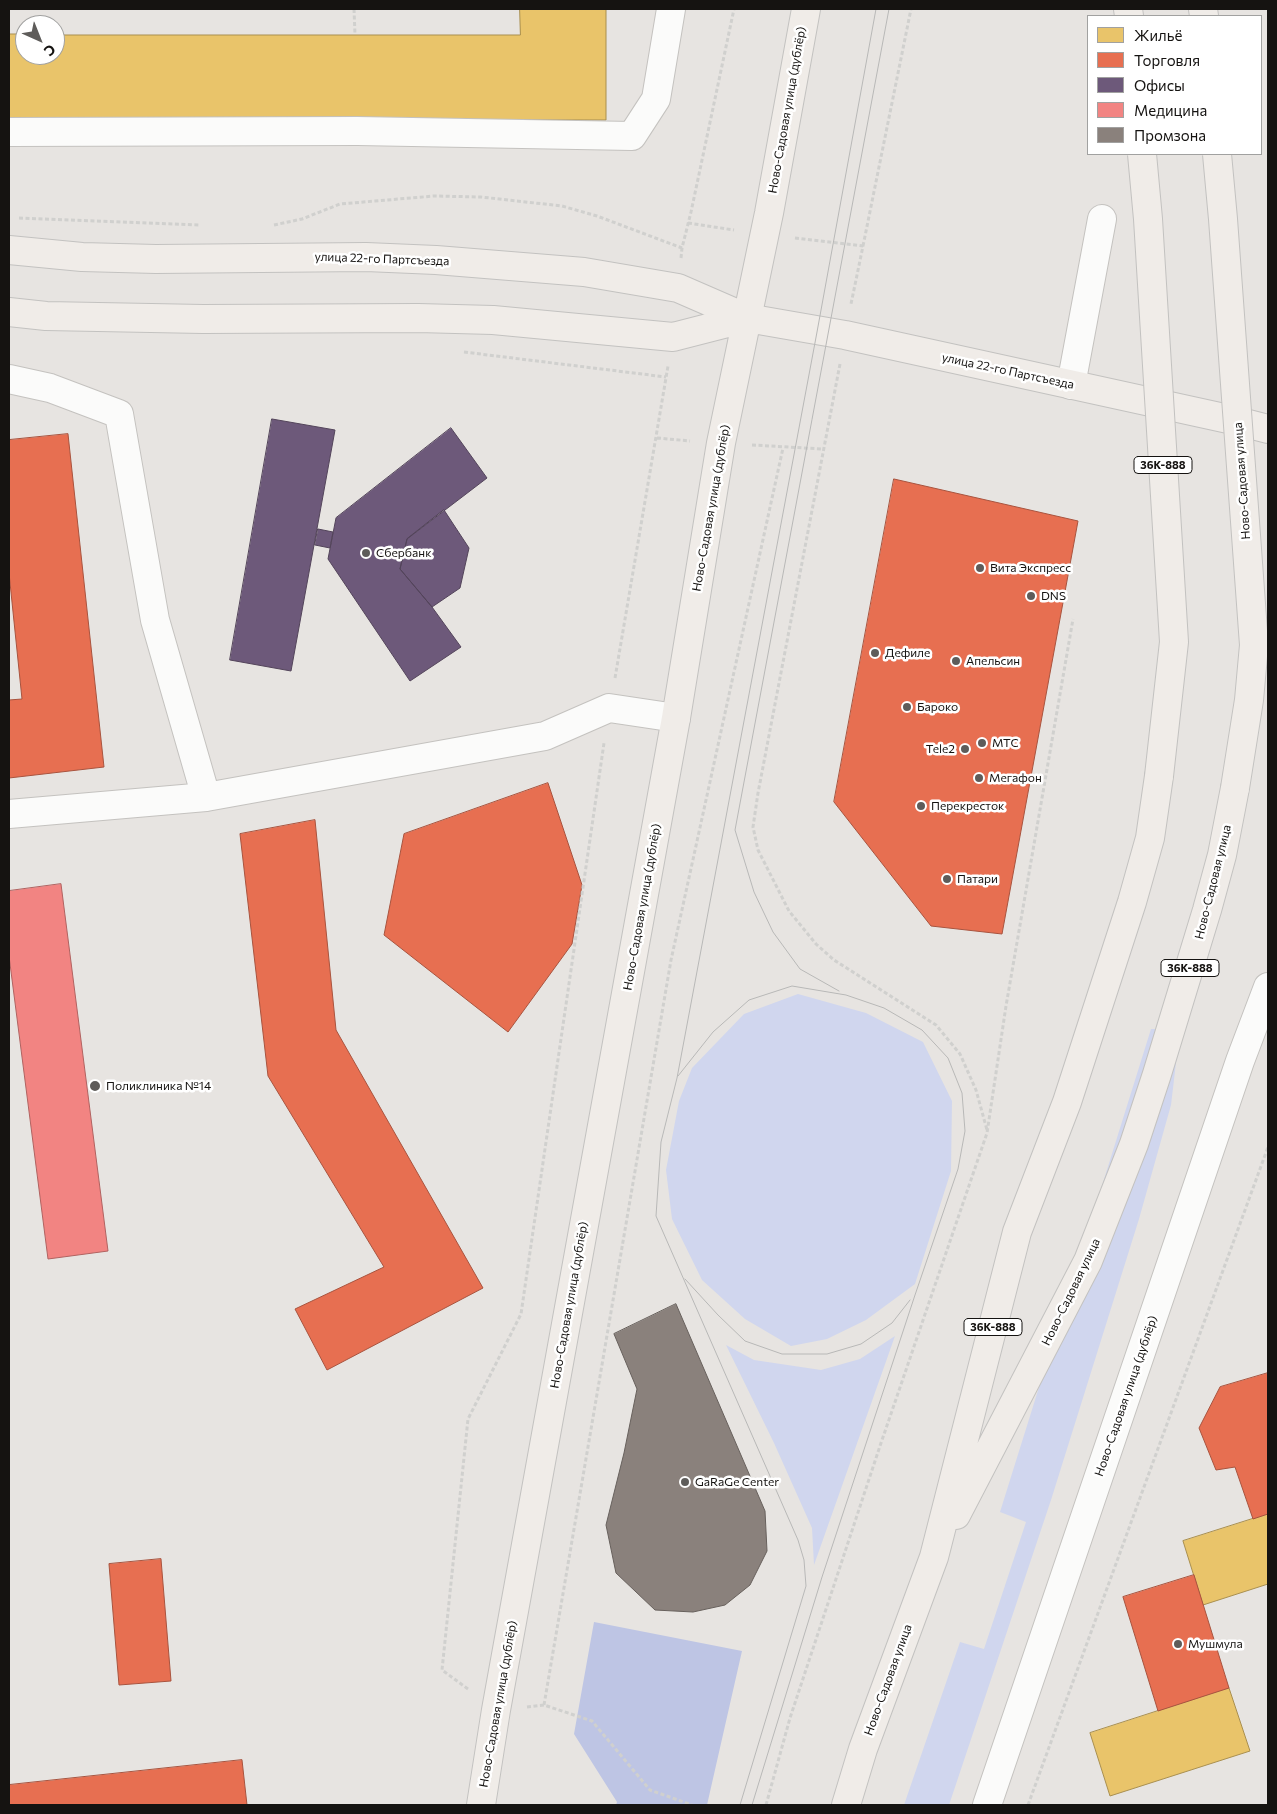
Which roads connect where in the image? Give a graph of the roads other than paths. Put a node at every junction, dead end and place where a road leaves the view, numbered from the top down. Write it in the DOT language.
graph roads {
  1 [pos="672,9"];
  2 [pos="806,9"];
  3 [pos="9,132"];
  4 [pos="1142,155"];
  5 [pos="1217,155"];
  6 [pos="1102,219"];
  7 [pos="9,250"];
  8 [pos="9,312"];
  9 [pos="747,318"];
  10 [pos="9,379"];
  11 [pos="1071,385"];
  12 [pos="1268,429"];
  13 [pos="676,718"];
  14 [pos="206,797"];
  15 [pos="9,814"];
  16 [pos="1268,987"];
  17 [pos="934,1557"];
  18 [pos="481,1805"];
  19 [pos="846,1805"];
  20 [pos="987,1805"];
  1 -- 3 [label="street"];
  2 -- 9 [label="main road, Ново-Садовая улица (дублёр)"];
  4 -- 17 [label="main road, Ново-Садовая улица / 36К-888, bridge"];
  5 -- 17 [label="main road, Ново-Садовая улица / 36К-888, bridge"];
  6 -- 11 [label="street"];
  7 -- 9 [label="main road, улица 22-го Партсъезда"];
  8 -- 9 [label="main road, улица 22-го Партсъезда"];
  9 -- 11 [label="main road, улица 22-го Партсъезда"];
  9 -- 13 [label="main road, Ново-Садовая улица (дублёр)"];
  10 -- 14 [label="street"];
  11 -- 12 [label="main road, улица 22-го Партсъезда"];
  13 -- 14 [label="street"];
  13 -- 18 [label="main road, Ново-Садовая улица (дублёр)"];
  14 -- 15 [label="street"];
  16 -- 20 [label="street, Ново-Садовая улица (дублёр)"];
  17 -- 19 [label="main road, Ново-Садовая улица / 36К-888"];
}
